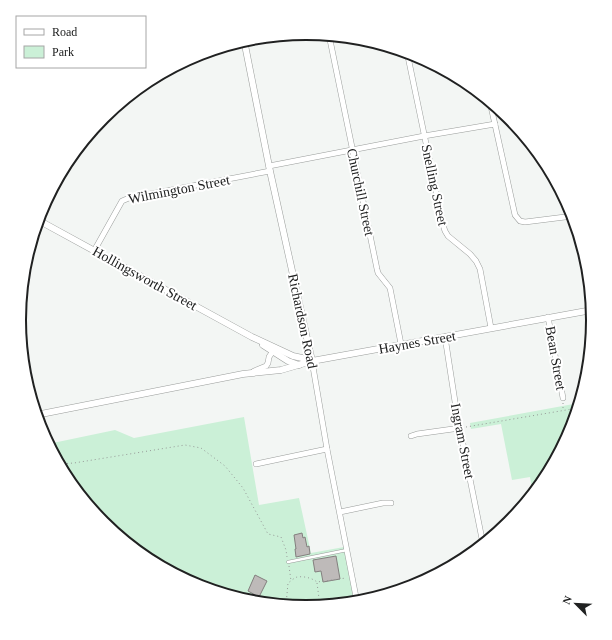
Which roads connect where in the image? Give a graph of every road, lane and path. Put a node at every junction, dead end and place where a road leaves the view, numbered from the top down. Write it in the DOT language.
graph roads {
  1 [pos="330,41"];
  2 [pos="245,47"];
  3 [pos="408,59"];
  4 [pos="492,110"];
  5 [pos="495,124"];
  6 [pos="424,136"];
  7 [pos="352,150"];
  8 [pos="269,168"];
  9 [pos="566,217"];
  10 [pos="43,223"];
  11 [pos="94,251"];
  12 [pos="586,311"];
  13 [pos="548,317"];
  14 [pos="491,328"];
  15 [pos="445,337"];
  16 [pos="401,344"];
  17 [pos="273,350"];
  18 [pos="312,361"];
  19 [pos="299,364"];
  20 [pos="243,374"];
  21 [pos="563,398"];
  22 [pos="571,409"];
  23 [pos="563,411"];
  24 [pos="42,414"];
  25 [pos="460,428"];
  26 [pos="411,436"];
  27 [pos="327,449"];
  28 [pos="66,464"];
  29 [pos="256,464"];
  30 [pos="391,503"];
  31 [pos="340,512"];
  32 [pos="482,538"];
  33 [pos="347,550"];
  34 [pos="288,562"];
  35 [pos="347,578"];
  36 [pos="291,581"];
  37 [pos="317,582"];
  38 [pos="355,596"];
  39 [pos="287,599"];
  40 [pos="319,599"];
  1 -- 7 [label="street, Churchill Street"];
  2 -- 8 [label="street, Richardson Road"];
  3 -- 6 [label="street, Snelling Street"];
  4 -- 5 [label="street"];
  5 -- 6 [label="street, Wilmington Street"];
  5 -- 9 [label="street"];
  6 -- 7 [label="street, Wilmington Street"];
  6 -- 14 [label="street, Snelling Street"];
  7 -- 8 [label="street, Wilmington Street"];
  7 -- 16 [label="street, Churchill Street"];
  8 -- 11 [label="street, Wilmington Street"];
  8 -- 18 [label="street, Richardson Road"];
  10 -- 11 [label="street, Hollingsworth Street"];
  11 -- 17 [label="street, Hollingsworth Street"];
  12 -- 13 [label="street, Haynes Street"];
  13 -- 14 [label="street, Haynes Street"];
  13 -- 21 [label="street, Bean Street"];
  14 -- 15 [label="street, Haynes Street"];
  15 -- 16 [label="street, Haynes Street"];
  15 -- 25 [label="street, Ingram Street"];
  16 -- 18 [label="street, Haynes Street"];
  17 -- 18 [label="street, Hollingsworth Street"];
  17 -- 19 [label="street, Hollingsworth Street"];
  17 -- 20 [label="street, Haynes Street"];
  18 -- 19 [label="street, Haynes Street"];
  18 -- 27 [label="street, Richardson Road"];
  19 -- 20 [label="street, Haynes Street"];
  20 -- 24 [label="street, Haynes Street"];
  21 -- 23 [label="path"];
  22 -- 23 [label="path"];
  23 -- 25 [label="path"];
  25 -- 26 [label="street"];
  25 -- 32 [label="street, Ingram Street"];
  27 -- 29 [label="street"];
  27 -- 31 [label="street, Richardson Road"];
  28 -- 34 [label="path"];
  30 -- 31 [label="street"];
  31 -- 33 [label="street, Richardson Road"];
  33 -- 34 [label="lane"];
  33 -- 38 [label="street, Richardson Road"];
  34 -- 36 [label="path"];
  35 -- 37 [label="path"];
  36 -- 37 [label="path"];
  36 -- 39 [label="path"];
  37 -- 40 [label="path"];
}
